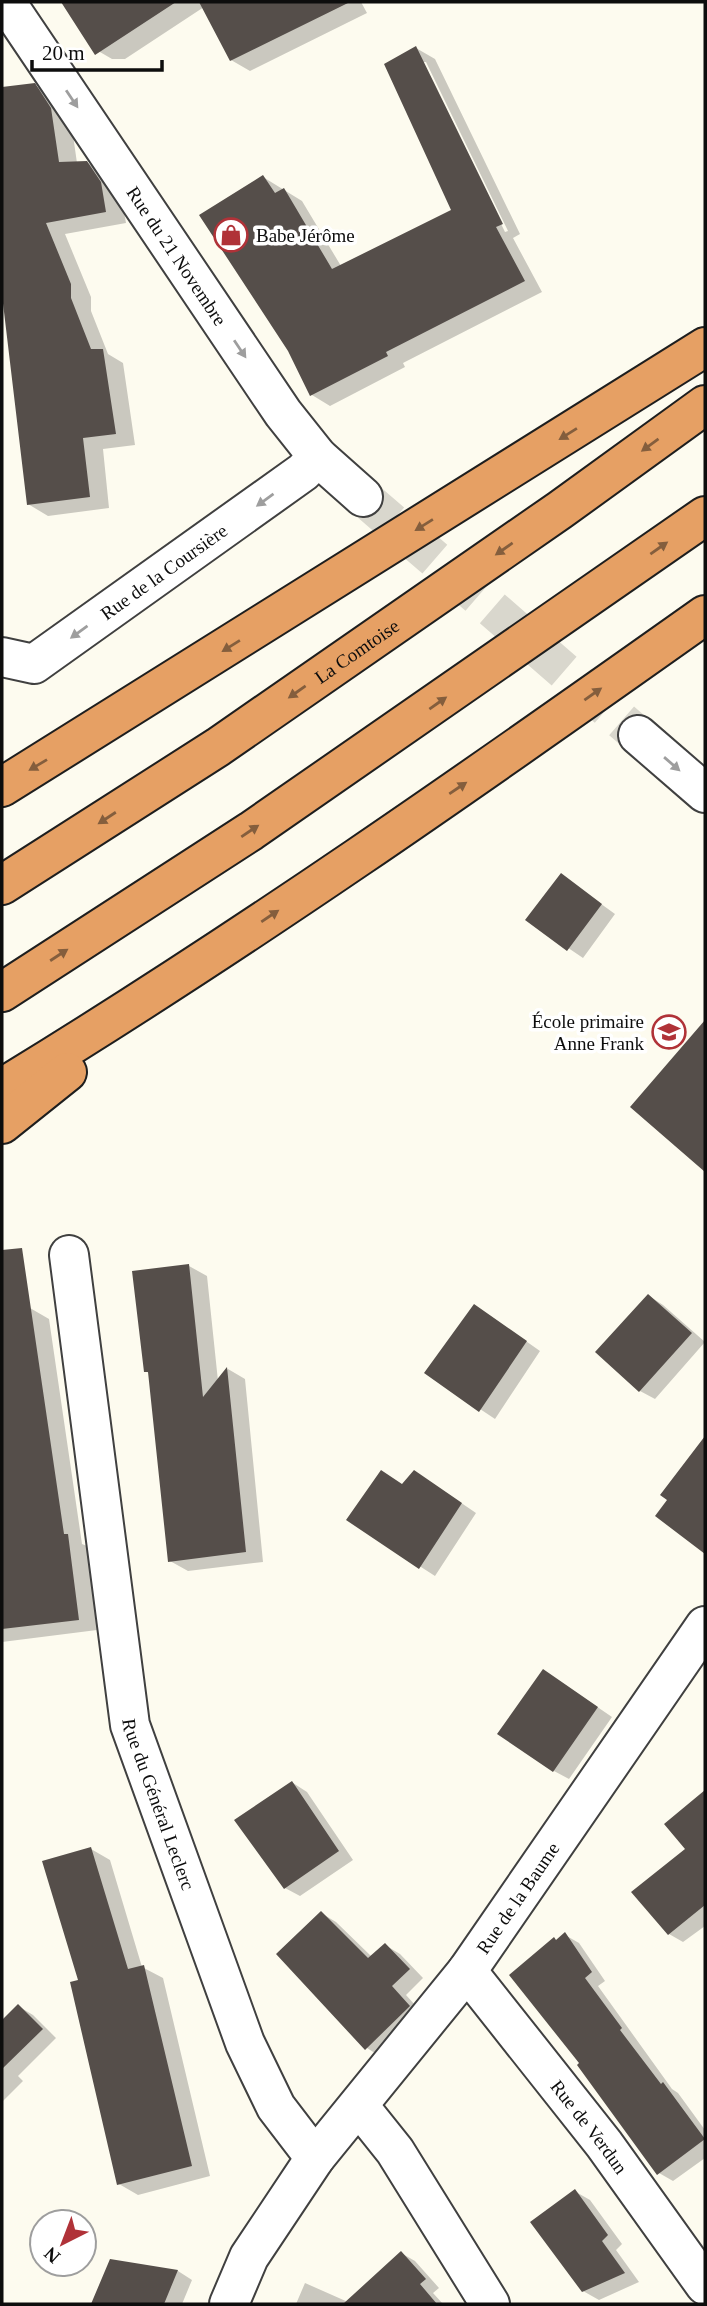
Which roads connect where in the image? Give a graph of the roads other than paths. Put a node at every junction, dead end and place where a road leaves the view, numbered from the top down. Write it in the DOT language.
graph roads {
  1 [pos="6,2"];
  2 [pos="705,347"];
  3 [pos="705,405"];
  4 [pos="318,457"];
  5 [pos="363,497"];
  6 [pos="705,516"];
  7 [pos="705,614"];
  8 [pos="2,657"];
  9 [pos="638,735"];
  10 [pos="2,787"];
  11 [pos="705,793"];
  12 [pos="2,886"];
  13 [pos="213,954"];
  14 [pos="2,992"];
  15 [pos="2,1088"];
  16 [pos="2,1124"];
  17 [pos="69,1255"];
  18 [pos="705,1626"];
  19 [pos="467,1971"];
  20 [pos="359,2106"];
  21 [pos="315,2158"];
  22 [pos="705,2285"];
  23 [pos="229,2304"];
  24 [pos="490,2304"];
  1 -- 4 [label="street, Rue du 21 Novembre, one-way"];
  2 -- 10 [label="highway, one-way"];
  3 -- 12 [label="highway, La Comtoise, one-way"];
  4 -- 5 [label="street, Rue du 21 Novembre"];
  4 -- 8 [label="street, Rue de la Coursière, one-way"];
  14 -- 6 [label="highway, one-way"];
  13 -- 7 [label="highway, one-way"];
  9 -- 11 [label="street, one-way"];
  13 -- 15 [label="highway"];
  13 -- 16 [label="highway"];
  17 -- 21 [label="street, Rue du Général Leclerc"];
  18 -- 19 [label="street, Rue de la Baume"];
  19 -- 20 [label="street, Rue de la Baume"];
  19 -- 22 [label="street, Rue de Verdun"];
  20 -- 21 [label="street, Rue de la Baume"];
  20 -- 24 [label="street"];
  21 -- 23 [label="street"];
}
